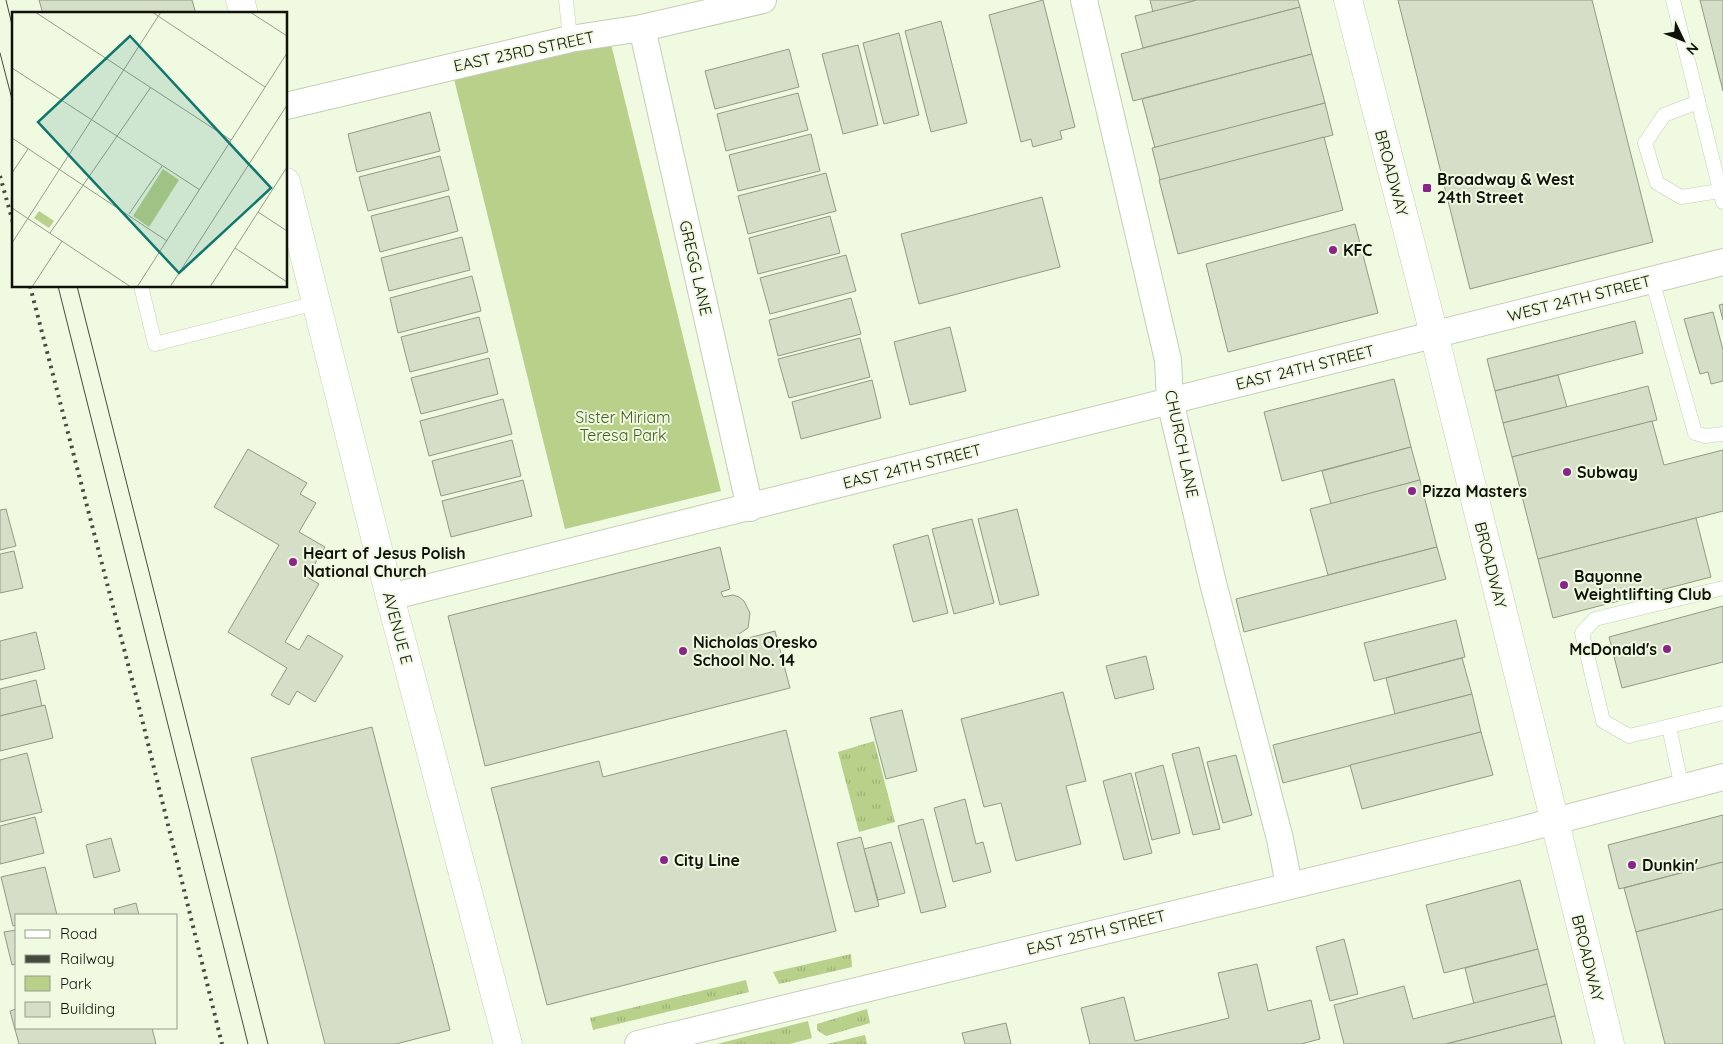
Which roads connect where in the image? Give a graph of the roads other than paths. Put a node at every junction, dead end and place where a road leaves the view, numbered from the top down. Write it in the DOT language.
graph roads {
  1 [pos="566,0"];
  2 [pos="763,0"];
  3 [pos="1084,0"];
  4 [pos="1348,0"];
  5 [pos="1673,0"];
  6 [pos="642,28"];
  7 [pos="570,39"];
  8 [pos="1698,102"];
  9 [pos="288,106"];
  10 [pos="1722,196"];
  11 [pos="288,199"];
  12 [pos="291,224"];
  13 [pos="1723,262"];
  14 [pos="1652,280"];
  15 [pos="141,288"];
  16 [pos="316,303"];
  17 [pos="1434,334"];
  18 [pos="1170,401"];
  19 [pos="1723,434"];
  20 [pos="750,508"];
  21 [pos="1723,588"];
  22 [pos="390,597"];
  23 [pos="1723,713"];
  24 [pos="1669,726"];
  25 [pos="1723,778"];
  26 [pos="1682,788"];
  27 [pos="1554,820"];
  28 [pos="1289,885"];
  29 [pos="508,1044"];
  30 [pos="638,1044"];
  31 [pos="1610,1044"];
  1 -- 7 [label="lane"];
  2 -- 6 [label="street, EAST 23RD STREET"];
  3 -- 18 [label="street, CHURCH LANE"];
  4 -- 17 [label="street, BROADWAY"];
  5 -- 8 [label="lane"];
  6 -- 7 [label="street, EAST 23RD STREET"];
  6 -- 20 [label="street, GREGG LANE"];
  7 -- 9 [label="street, EAST 23RD STREET"];
  8 -- 10 [label="lane"];
  8 -- 10 [label="lane"];
  11 -- 12 [label="street, AVENUE E"];
  12 -- 16 [label="street, AVENUE E"];
  13 -- 14 [label="street, WEST 24TH STREET"];
  14 -- 17 [label="street, WEST 24TH STREET"];
  14 -- 19 [label="lane"];
  15 -- 16 [label="lane"];
  16 -- 22 [label="street, AVENUE E"];
  17 -- 18 [label="street, EAST 24TH STREET"];
  17 -- 27 [label="street, BROADWAY"];
  18 -- 20 [label="street, EAST 24TH STREET"];
  18 -- 28 [label="street, CHURCH LANE"];
  20 -- 22 [label="street, EAST 24TH STREET"];
  21 -- 24 [label="lane"];
  22 -- 29 [label="street, AVENUE E"];
  23 -- 24 [label="lane"];
  24 -- 26 [label="lane"];
  25 -- 26 [label="street, EAST 25TH STREET"];
  26 -- 27 [label="street, EAST 25TH STREET"];
  27 -- 28 [label="street, EAST 25TH STREET"];
  27 -- 31 [label="street, BROADWAY"];
  28 -- 30 [label="street, EAST 25TH STREET"];
}
